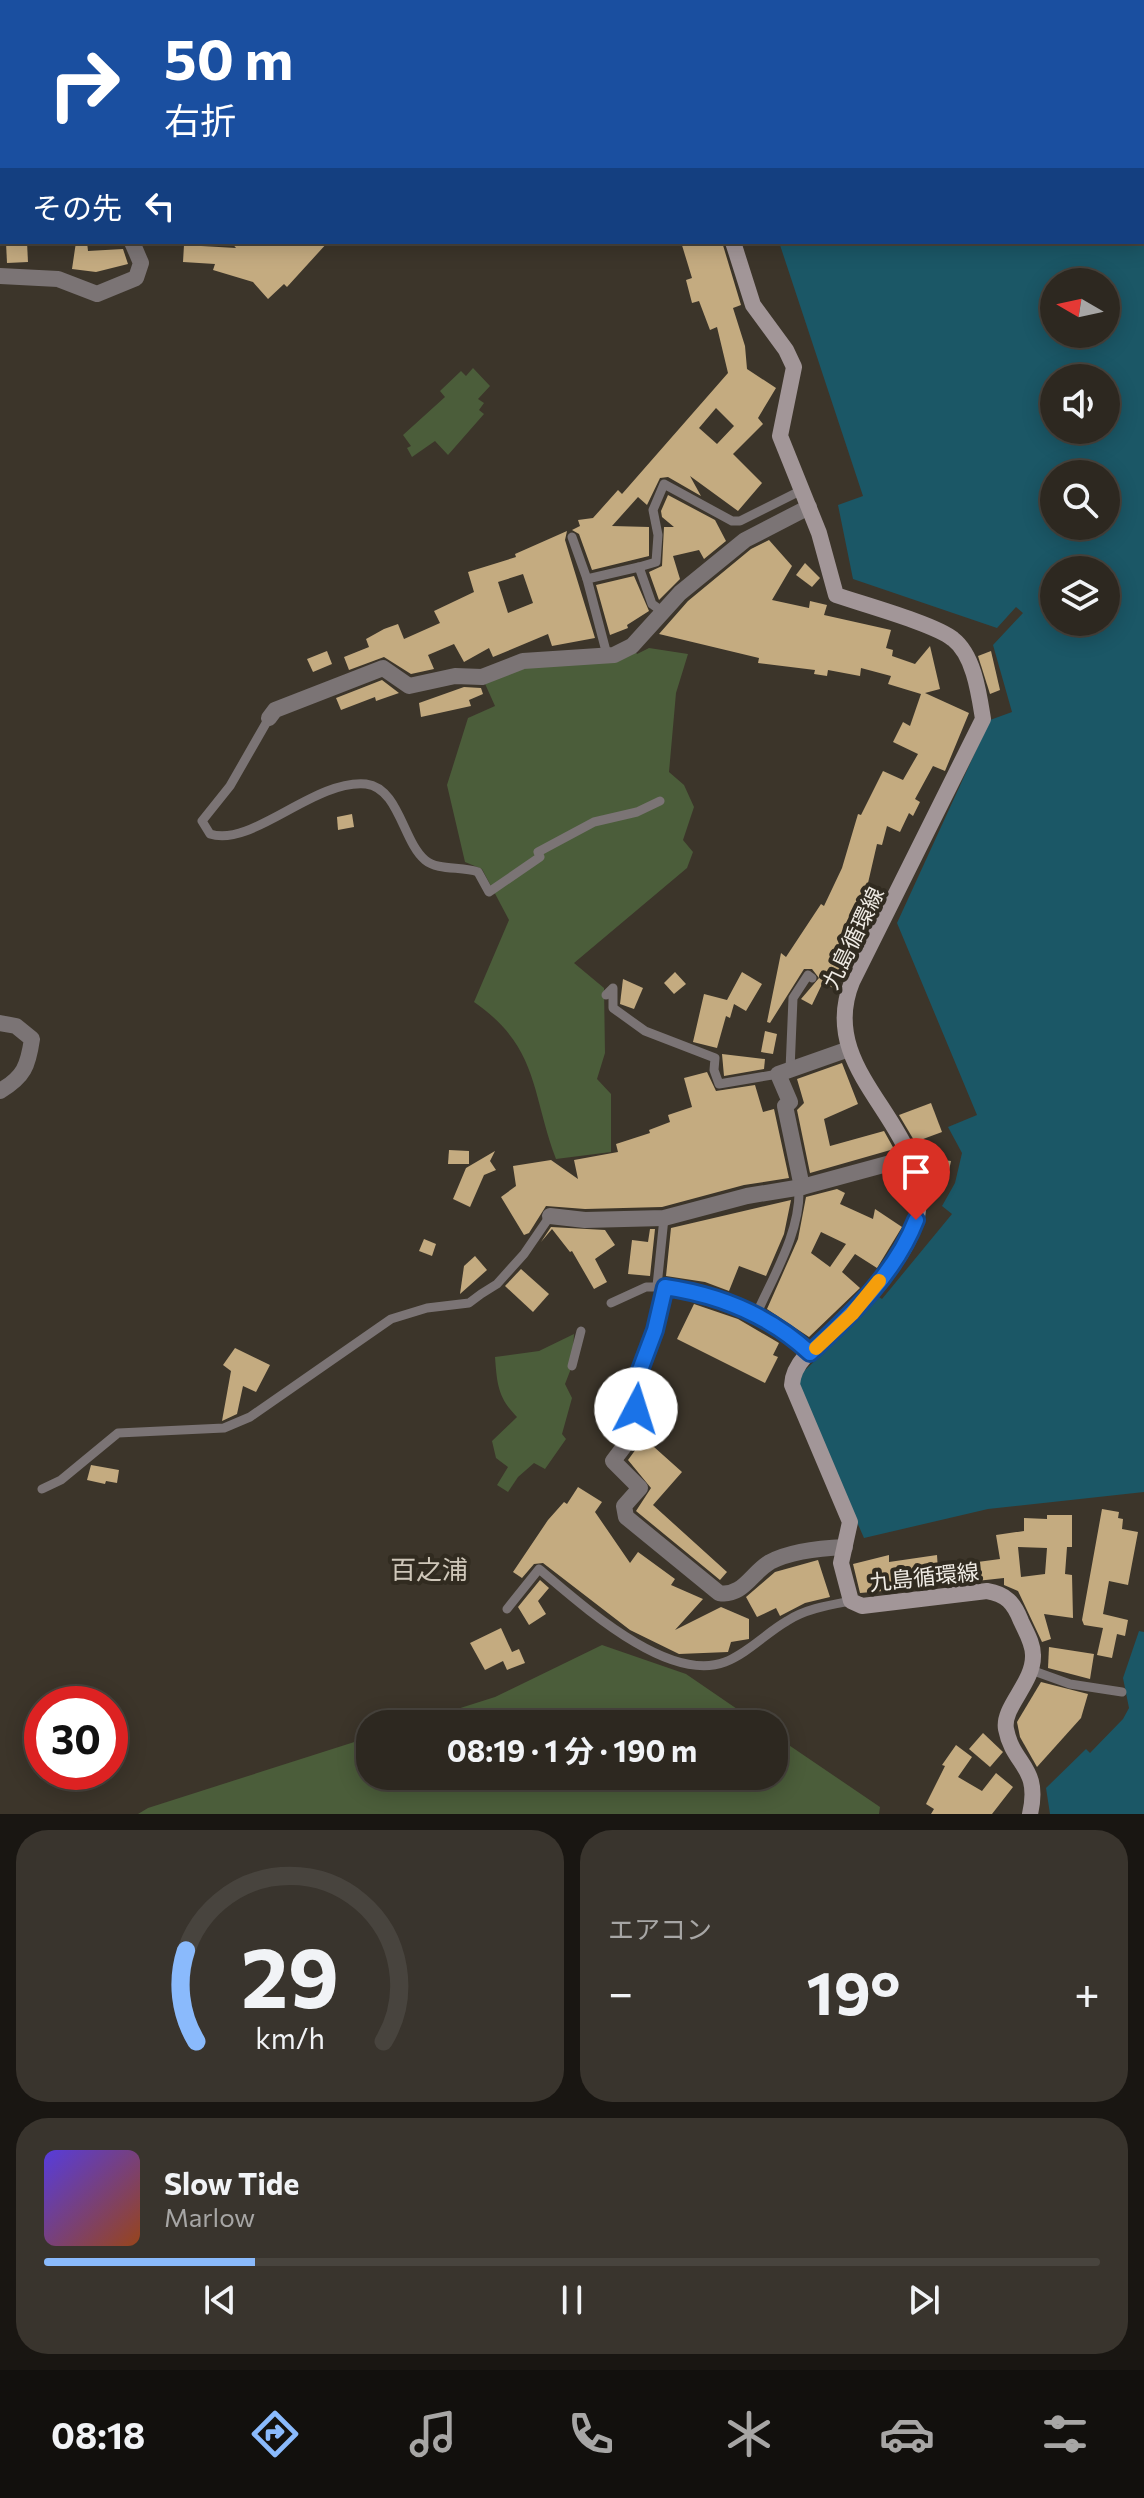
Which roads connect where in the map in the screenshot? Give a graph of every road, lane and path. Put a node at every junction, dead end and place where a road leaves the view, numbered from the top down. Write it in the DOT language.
graph roads {
  1 [pos="133,244"];
  2 [pos="734,244"];
  3 [pos="0,276"];
  4 [pos="802,490"];
  5 [pos="809,507"];
  6 [pos="572,537"];
  7 [pos="639,567"];
  8 [pos="587,579"];
  9 [pos="663,612"];
  10 [pos="606,651"];
  11 [pos="269,718"];
  12 [pos="660,801"];
  13 [pos="812,978"];
  14 [pos="606,995"];
  15 [pos="0,1023"];
  16 [pos="849,1049"];
  17 [pos="784,1072"];
  18 [pos="0,1091"];
  19 [pos="909,1158"];
  20 [pos="800,1187"];
  21 [pos="550,1216"];
  22 [pos="664,1218"];
  23 [pos="661,1287"];
  24 [pos="611,1303"];
  25 [pos="756,1315"];
  26 [pos="581,1331"];
  27 [pos="810,1353"];
  28 [pos="572,1366"];
  29 [pos="42,1489"];
  30 [pos="845,1547"];
  31 [pos="851,1601"];
  32 [pos="507,1609"];
  33 [pos="1031,1670"];
  34 [pos="1122,1692"];
  35 [pos="1030,1814"];
  1 -- 3 [label="street"];
  2 -- 4 [label="main road, 九島循環線"];
  4 -- 5 [label="main road, 九島循環線"];
  4 -- 7 [label="lane"];
  5 -- 9 [label="street"];
  5 -- 16 [label="main road, 九島循環線"];
  6 -- 8 [label="lane"];
  7 -- 8 [label="lane"];
  7 -- 9 [label="lane"];
  8 -- 10 [label="lane"];
  9 -- 11 [label="street"];
  11 -- 12 [label="lane"];
  13 -- 17 [label="lane"];
  14 -- 17 [label="lane"];
  15 -- 18 [label="street"];
  16 -- 17 [label="street"];
  16 -- 19 [label="main road, 九島循環線"];
  17 -- 20 [label="street"];
  19 -- 20 [label="street"];
  19 -- 27 [label="main road, 九島循環線"];
  20 -- 22 [label="street"];
  20 -- 25 [label="lane"];
  21 -- 22 [label="street"];
  21 -- 29 [label="lane"];
  22 -- 23 [label="lane"];
  23 -- 24 [label="lane"];
  23 -- 25 [label="street"];
  23 -- 30 [label="street"];
  25 -- 27 [label="street"];
  26 -- 28 [label="lane"];
  27 -- 30 [label="main road, 九島循環線"];
  30 -- 31 [label="main road, 九島循環線"];
  31 -- 32 [label="lane"];
  31 -- 33 [label="main road, 九島循環線"];
  33 -- 34 [label="lane"];
  33 -- 35 [label="main road"];
}
